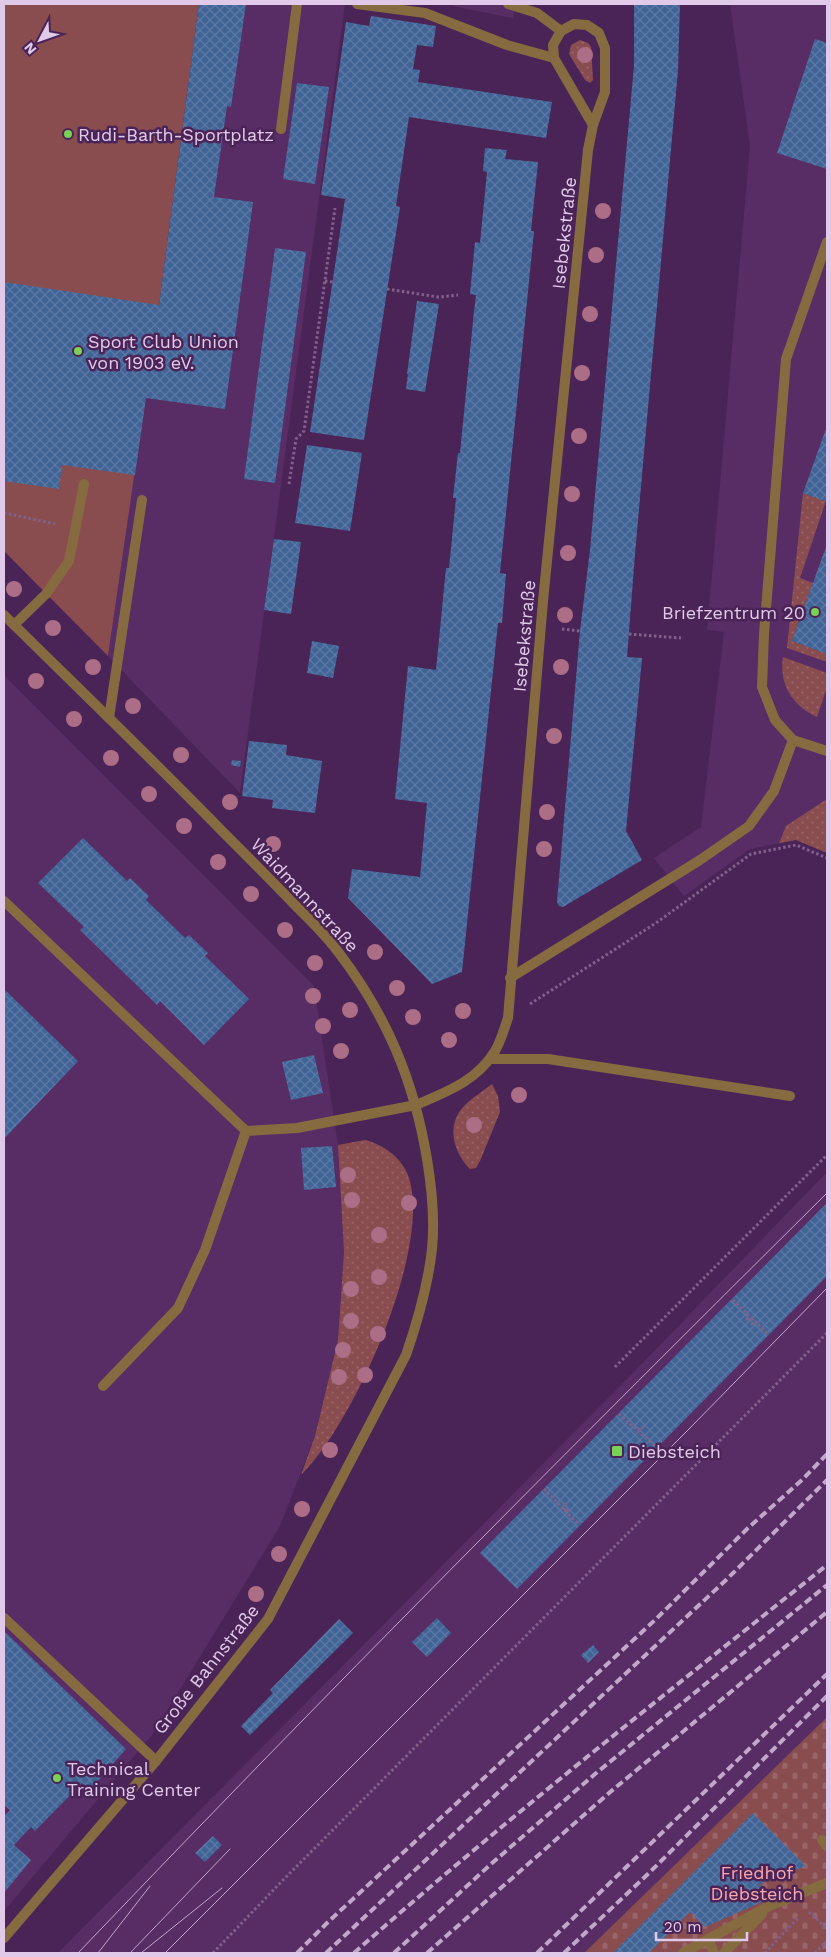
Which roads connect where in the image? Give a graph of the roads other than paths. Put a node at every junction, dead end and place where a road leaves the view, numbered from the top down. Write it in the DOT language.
graph roads {
  1 [pos="297,4"];
  2 [pos="357,4"];
  3 [pos="376,4"];
  4 [pos="508,4"];
  5 [pos="561,31"];
  6 [pos="554,58"];
  7 [pos="593,125"];
  8 [pos="281,129"];
  9 [pos="827,242"];
  10 [pos="84,484"];
  11 [pos="142,500"];
  12 [pos="4,615"];
  13 [pos="14,625"];
  14 [pos="109,718"];
  15 [pos="793,740"];
  16 [pos="827,752"];
  17 [pos="4,901"];
  18 [pos="510,978"];
  19 [pos="490,1059"];
  20 [pos="790,1096"];
  21 [pos="416,1105"];
  22 [pos="246,1132"];
  23 [pos="429,1276"];
  24 [pos="104,1386"];
  25 [pos="4,1618"];
  26 [pos="156,1761"];
  27 [pos="827,1883"];
  28 [pos="769,1906"];
  29 [pos="4,1938"];
  30 [pos="708,1939"];
  31 [pos="683,1953"];
  32 [pos="714,1953"];
  33 [pos="724,1953"];
  1 -- 8 [label="street"];
  2 -- 3 [label="street"];
  3 -- 6 [label="street"];
  4 -- 5 [label="street"];
  5 -- 6 [label="street"];
  5 -- 7 [label="street, Isebekstraße"];
  6 -- 7 [label="street"];
  7 -- 18 [label="street, Isebekstraße"];
  9 -- 15 [label="street"];
  10 -- 13 [label="street"];
  11 -- 14 [label="street"];
  12 -- 13 [label="street, Waidmannstraße"];
  13 -- 14 [label="street, Waidmannstraße"];
  14 -- 21 [label="street, Waidmannstraße"];
  15 -- 16 [label="street"];
  15 -- 18 [label="street"];
  17 -- 22 [label="street"];
  18 -- 19 [label="street, Isebekstraße"];
  19 -- 20 [label="street"];
  19 -- 21 [label="street, Isebekstraße"];
  21 -- 22 [label="street, Isebekstraße"];
  21 -- 23 [label="street, Waidmannstraße"];
  22 -- 24 [label="street"];
  23 -- 26 [label="street, Große Bahnstraße"];
  25 -- 26 [label="street"];
  26 -- 29 [label="street, Große Bahnstraße"];
  27 -- 28 [label="street"];
  28 -- 30 [label="street"];
  28 -- 33 [label="street"];
  30 -- 31 [label="street"];
  30 -- 32 [label="street"];
}
